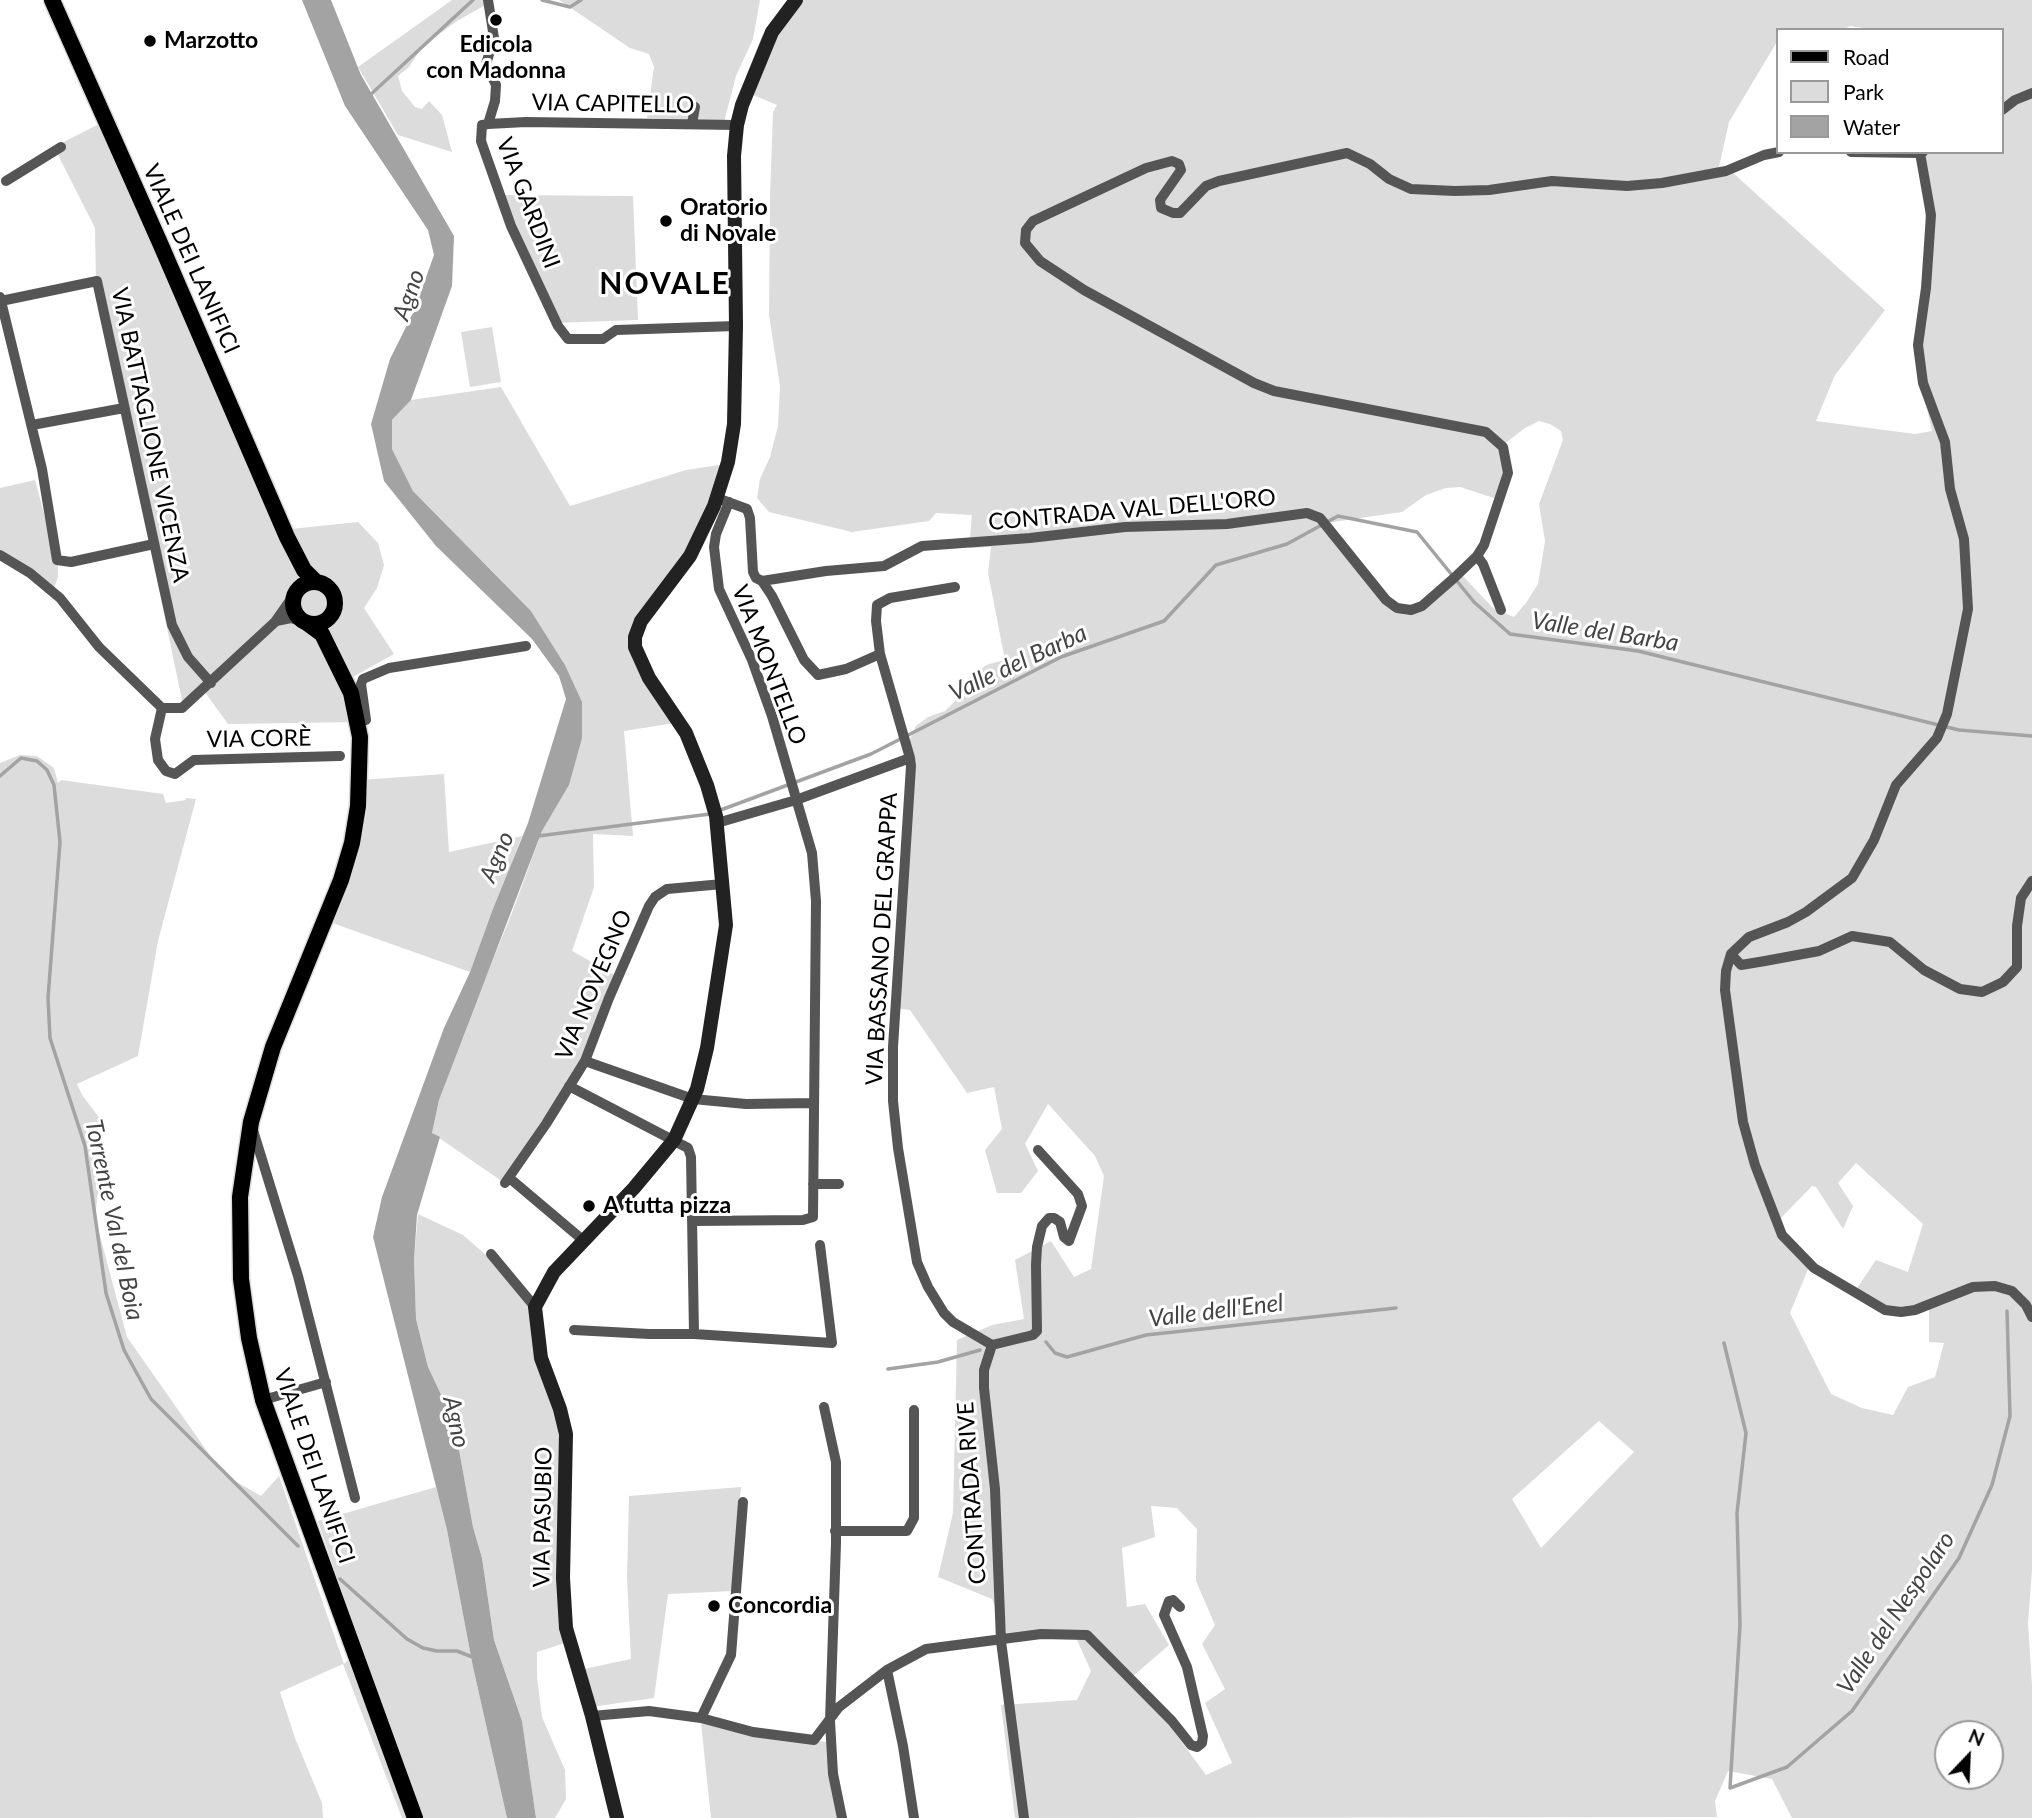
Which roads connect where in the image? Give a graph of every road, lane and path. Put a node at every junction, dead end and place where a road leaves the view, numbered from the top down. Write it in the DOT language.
graph roads {
  1 [pos="52,0"];
  2 [pos="488,0"];
  3 [pos="796,0"];
  4 [pos="2032,93"];
  5 [pos="695,107"];
  6 [pos="2004,108"];
  7 [pos="488,124"];
  8 [pos="692,124"];
  9 [pos="737,125"];
  10 [pos="61,147"];
  11 [pos="1776,153"];
  12 [pos="1921,154"];
  13 [pos="6,181"];
  14 [pos="0,299"];
  15 [pos="736,326"];
  16 [pos="124,408"];
  17 [pos="32,425"];
  18 [pos="723,500"];
  19 [pos="287,537"];
  20 [pos="154,544"];
  21 [pos="0,555"];
  22 [pos="1477,556"];
  23 [pos="762,581"];
  24 [pos="316,582"];
  25 [pos="954,587"];
  26 [pos="296,592"];
  27 [pos="1501,610"];
  28 [pos="332,614"];
  29 [pos="275,622"];
  30 [pos="305,622"];
  31 [pos="526,646"];
  32 [pos="880,654"];
  33 [pos="344,676"];
  34 [pos="211,683"];
  35 [pos="162,708"];
  36 [pos="358,721"];
  37 [pos="340,756"];
  38 [pos="910,758"];
  39 [pos="795,797"];
  40 [pos="716,814"];
  41 [pos="2032,881"];
  42 [pos="723,884"];
  43 [pos="1731,954"];
  44 [pos="585,1061"];
  45 [pos="569,1086"];
  46 [pos="693,1099"];
  47 [pos="813,1103"];
  48 [pos="251,1122"];
  49 [pos="674,1140"];
  50 [pos="1038,1150"];
  51 [pos="813,1184"];
  52 [pos="839,1184"];
  53 [pos="693,1222"];
  54 [pos="584,1241"];
  55 [pos="820,1245"];
  56 [pos="491,1254"];
  57 [pos="535,1307"];
  58 [pos="2032,1317"];
  59 [pos="574,1329"];
  60 [pos="694,1334"];
  61 [pos="992,1345"];
  62 [pos="326,1382"];
  63 [pos="263,1400"];
  64 [pos="824,1407"];
  65 [pos="914,1410"];
  66 [pos="355,1498"];
  67 [pos="743,1502"];
  68 [pos="835,1531"];
  69 [pos="1180,1607"];
  70 [pos="1001,1640"];
  71 [pos="887,1670"];
  72 [pos="592,1716"];
  73 [pos="701,1718"];
  74 [pos="830,1721"];
  75 [pos="415,1818"];
  76 [pos="617,1818"];
  77 [pos="842,1818"];
  78 [pos="914,1818"];
  79 [pos="1024,1818"];
  1 -- 19 [label="main road, VIALE DEI LANIFICI"];
  2 -- 7 [label="street, VIA GARDINI"];
  3 -- 9 [label="main road"];
  4 -- 6 [label="street"];
  5 -- 8 [label="street"];
  7 -- 8 [label="street, VIA CAPITELLO"];
  7 -- 15 [label="street, VIA GARDINI"];
  8 -- 9 [label="street, VIA CAPITELLO"];
  9 -- 15 [label="main road"];
  10 -- 13 [label="street"];
  11 -- 22 [label="street, CONTRADA VAL DELL'ORO"];
  12 -- 43 [label="street"];
  14 -- 16 [label="street, VIA BATTAGLIONE VICENZA"];
  14 -- 17 [label="street"];
  15 -- 18 [label="main road"];
  16 -- 17 [label="street"];
  16 -- 20 [label="street, VIA BATTAGLIONE VICENZA"];
  17 -- 20 [label="street"];
  18 -- 23 [label="street"];
  18 -- 39 [label="street, VIA MONTELLO"];
  18 -- 40 [label="main road"];
  19 -- 24 [label="main road, VIALE DEI LANIFICI"];
  19 -- 26 [label="main road, VIALE DEI LANIFICI"];
  20 -- 34 [label="street, VIA BATTAGLIONE VICENZA"];
  21 -- 35 [label="street"];
  22 -- 23 [label="street, CONTRADA VAL DELL'ORO"];
  22 -- 27 [label="street"];
  23 -- 32 [label="street"];
  24 -- 26 [label="main road"];
  24 -- 28 [label="main road, VIALE DEI LANIFICI"];
  25 -- 32 [label="street"];
  26 -- 29 [label="street"];
  26 -- 30 [label="main road, VIALE DEI LANIFICI"];
  28 -- 30 [label="main road"];
  28 -- 33 [label="main road, VIALE DEI LANIFICI"];
  29 -- 30 [label="street"];
  29 -- 34 [label="street"];
  30 -- 33 [label="main road, VIALE DEI LANIFICI"];
  31 -- 36 [label="street"];
  32 -- 38 [label="street"];
  33 -- 36 [label="main road, VIALE DEI LANIFICI"];
  34 -- 35 [label="street"];
  35 -- 37 [label="street, VIA CORÈ"];
  36 -- 48 [label="main road, VIALE DEI LANIFICI"];
  38 -- 39 [label="street, VIA BASSANO DEL GRAPPA"];
  38 -- 61 [label="street, VIA BASSANO DEL GRAPPA"];
  39 -- 40 [label="street, VIA BASSANO DEL GRAPPA"];
  39 -- 47 [label="street, VIA MONTELLO"];
  40 -- 42 [label="main road"];
  41 -- 43 [label="street"];
  42 -- 44 [label="street, VIA NOVEGNO"];
  42 -- 46 [label="main road"];
  43 -- 58 [label="street"];
  44 -- 45 [label="street, VIA NOVEGNO"];
  44 -- 46 [label="street"];
  45 -- 49 [label="street"];
  45 -- 54 [label="street, VIA NOVEGNO"];
  46 -- 47 [label="street"];
  46 -- 49 [label="main road"];
  47 -- 51 [label="street, VIA MONTELLO"];
  48 -- 62 [label="street"];
  48 -- 63 [label="main road, VIALE DEI LANIFICI"];
  49 -- 53 [label="street"];
  49 -- 54 [label="main road"];
  50 -- 61 [label="street"];
  51 -- 52 [label="street"];
  51 -- 53 [label="street, VIA MONTELLO"];
  53 -- 60 [label="street"];
  54 -- 57 [label="main road"];
  55 -- 60 [label="street"];
  56 -- 57 [label="street"];
  57 -- 72 [label="main road, VIA PASUBIO"];
  59 -- 60 [label="street"];
  61 -- 70 [label="street, CONTRADA RIVE"];
  62 -- 63 [label="street"];
  62 -- 66 [label="street"];
  63 -- 75 [label="main road, VIALE DEI LANIFICI"];
  64 -- 68 [label="street"];
  65 -- 68 [label="street"];
  67 -- 73 [label="street"];
  68 -- 74 [label="street"];
  69 -- 70 [label="street"];
  70 -- 71 [label="street"];
  70 -- 79 [label="street, CONTRADA RIVE"];
  71 -- 74 [label="street"];
  71 -- 78 [label="street"];
  72 -- 73 [label="street"];
  72 -- 76 [label="main road, VIA PASUBIO"];
  73 -- 74 [label="street"];
  74 -- 77 [label="street"];
}
